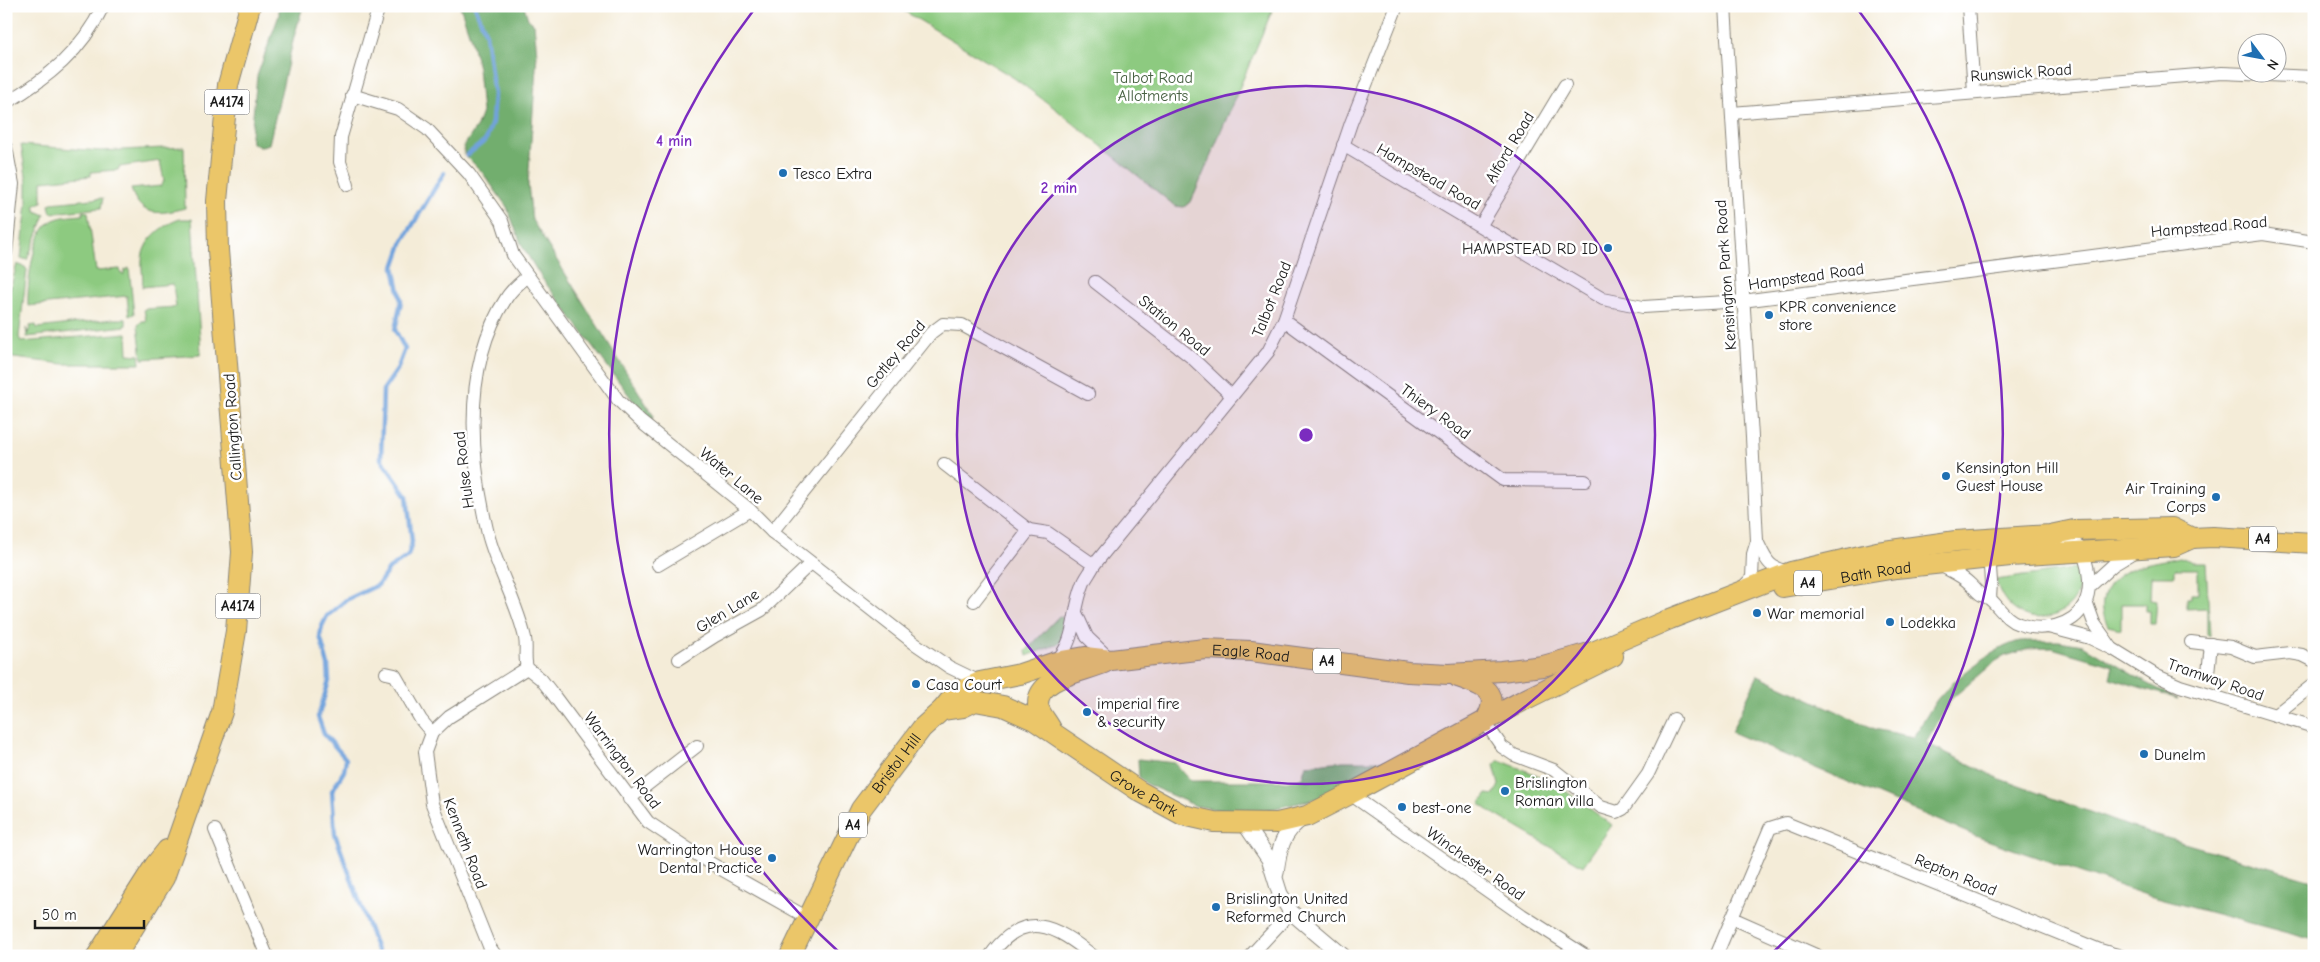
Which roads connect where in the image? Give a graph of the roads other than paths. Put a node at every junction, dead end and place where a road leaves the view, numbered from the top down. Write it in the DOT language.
graph roads {
  1 [pos="103,6"];
  2 [pos="250,6"];
  3 [pos="379,6"];
  4 [pos="1396,6"];
  5 [pos="1725,6"];
  6 [pos="1968,6"];
  7 [pos="2314,77"];
  8 [pos="1565,85"];
  9 [pos="1974,92"];
  10 [pos="352,95"];
  11 [pos="6,103"];
  12 [pos="1732,113"];
  13 [pos="1343,144"];
  14 [pos="6,147"];
  15 [pos="348,185"];
  16 [pos="1481,225"];
  17 [pos="2314,242"];
  18 [pos="6,253"];
  19 [pos="528,276"];
  20 [pos="1095,282"];
  21 [pos="1742,301"];
  22 [pos="1281,325"];
  23 [pos="1088,394"];
  24 [pos="1232,396"];
  25 [pos="944,464"];
  26 [pos="1585,481"];
  27 [pos="750,510"];
  28 [pos="1029,530"];
  29 [pos="772,532"];
  30 [pos="2050,535"];
  31 [pos="1988,538"];
  32 [pos="2192,538"];
  33 [pos="1757,541"];
  34 [pos="2314,543"];
  35 [pos="2147,547"];
  36 [pos="2082,550"];
  37 [pos="1989,559"];
  38 [pos="811,563"];
  39 [pos="1938,564"];
  40 [pos="658,565"];
  41 [pos="1094,565"];
  42 [pos="1792,572"];
  43 [pos="2090,586"];
  44 [pos="1739,592"];
  45 [pos="1990,599"];
  46 [pos="974,601"];
  47 [pos="2086,601"];
  48 [pos="1077,616"];
  49 [pos="1676,622"];
  50 [pos="2048,627"];
  51 [pos="1628,642"];
  52 [pos="2191,642"];
  53 [pos="2211,644"];
  54 [pos="2113,649"];
  55 [pos="1594,652"];
  56 [pos="679,659"];
  57 [pos="1112,660"];
  58 [pos="2314,661"];
  59 [pos="1056,662"];
  60 [pos="527,668"];
  61 [pos="386,673"];
  62 [pos="2208,673"];
  63 [pos="1449,674"];
  64 [pos="2314,684"];
  65 [pos="974,690"];
  66 [pos="2275,715"];
  67 [pos="1674,719"];
  68 [pos="1485,722"];
  69 [pos="2314,727"];
  70 [pos="432,733"];
  71 [pos="1054,735"];
  72 [pos="697,746"];
  73 [pos="1350,794"];
  74 [pos="630,799"];
  75 [pos="1307,816"];
  76 [pos="1245,824"];
  77 [pos="215,830"];
  78 [pos="175,841"];
  79 [pos="1275,874"];
  80 [pos="1291,912"];
  81 [pos="808,918"];
  82 [pos="1732,918"];
  83 [pos="97,956"];
  84 [pos="116,956"];
  85 [pos="267,956"];
  86 [pos="496,956"];
  87 [pos="790,956"];
  88 [pos="990,956"];
  89 [pos="1093,956"];
  90 [pos="1250,956"];
  91 [pos="1343,956"];
  92 [pos="1586,956"];
  93 [pos="1716,956"];
  94 [pos="1818,956"];
  95 [pos="2121,956"];
  1 -- 11 [label="street"];
  2 -- 78 [label="main road, Callington Road / A4174"];
  3 -- 10 [label="street"];
  4 -- 13 [label="street, Talbot Road"];
  5 -- 12 [label="street, Kensington Park Road"];
  6 -- 9 [label="street"];
  7 -- 9 [label="street, Runswick Road"];
  8 -- 16 [label="street, Alford Road"];
  9 -- 12 [label="street, Runswick Road"];
  10 -- 15 [label="street"];
  10 -- 19 [label="street, Water Lane"];
  12 -- 21 [label="street, Kensington Park Road"];
  13 -- 16 [label="street, Hampstead Road"];
  13 -- 22 [label="street, Talbot Road"];
  14 -- 18 [label="street"];
  16 -- 21 [label="street, Hampstead Road"];
  17 -- 21 [label="street, Hampstead Road"];
  19 -- 27 [label="street, Water Lane"];
  19 -- 60 [label="street, Hulse Road"];
  20 -- 24 [label="street, Station Road"];
  21 -- 33 [label="street, Kensington Park Road"];
  22 -- 24 [label="street, Talbot Road"];
  22 -- 26 [label="street, Thiery Road"];
  23 -- 29 [label="street, Gotley Road"];
  24 -- 41 [label="street, Talbot Road"];
  25 -- 28 [label="street"];
  27 -- 29 [label="street, Water Lane"];
  27 -- 40 [label="street"];
  28 -- 41 [label="street"];
  28 -- 46 [label="street"];
  29 -- 38 [label="street, Water Lane"];
  30 -- 31 [label="main road, Bath Road / A4"];
  30 -- 32 [label="main road, Bath Road / A4"];
  30 -- 36 [label="street"];
  31 -- 37 [label="street"];
  31 -- 42 [label="main road, Bath Road / A4"];
  32 -- 34 [label="main road, Bath Road / A4"];
  32 -- 35 [label="main road, Bath Road / A4"];
  33 -- 42 [label="street, Kensington Park Road"];
  33 -- 44 [label="street, Kensington Park Road"];
  35 -- 36 [label="main road, Bath Road / A4"];
  35 -- 43 [label="street"];
  36 -- 37 [label="main road, Bath Road / A4"];
  36 -- 43 [label="street, Tramway Road"];
  37 -- 39 [label="main road, Bath Road / A4"];
  37 -- 45 [label="street"];
  38 -- 56 [label="street, Glen Lane"];
  38 -- 65 [label="street, Water Lane"];
  39 -- 45 [label="street, Tramway Road"];
  39 -- 49 [label="main road, Bath Road / A4"];
  41 -- 48 [label="street, Talbot Road"];
  42 -- 44 [label="main road, Bath Road / A4"];
  43 -- 47 [label="street, Tramway Road"];
  44 -- 49 [label="main road, Bath Road / A4"];
  45 -- 50 [label="street, Tramway Road"];
  47 -- 50 [label="street, Tramway Road"];
  47 -- 54 [label="street, Tramway Road"];
  48 -- 57 [label="street"];
  48 -- 59 [label="street, Talbot Road"];
  49 -- 51 [label="main road, Bath Road / A4"];
  50 -- 54 [label="street, Tramway Road"];
  51 -- 55 [label="main road, Bath Road / A4"];
  51 -- 68 [label="main road, Bath Road / A4"];
  52 -- 53 [label="street"];
  53 -- 58 [label="street"];
  53 -- 62 [label="street"];
  54 -- 66 [label="street, Tramway Road"];
  55 -- 63 [label="main road, Eagle Road / A4"];
  57 -- 59 [label="main road, Eagle Road / A4"];
  57 -- 63 [label="main road, Eagle Road / A4"];
  57 -- 71 [label="main road, Eagle Road / A4"];
  59 -- 65 [label="main road, Eagle Road / A4"];
  60 -- 70 [label="street"];
  60 -- 74 [label="street, Warrington Road"];
  61 -- 70 [label="street"];
  63 -- 68 [label="main road, Eagle Road / A4"];
  64 -- 66 [label="street"];
  65 -- 71 [label="main road, A4"];
  65 -- 81 [label="main road, Bristol Hill / A4"];
  66 -- 69 [label="street, Tramway Road"];
  67 -- 68 [label="street"];
  68 -- 73 [label="main road, A4"];
  70 -- 86 [label="street, Kenneth Road"];
  71 -- 76 [label="main road, Grove Park / A4"];
  72 -- 74 [label="street"];
  73 -- 75 [label="main road, A4"];
  73 -- 92 [label="street, Winchester Road"];
  74 -- 81 [label="street, Warrington Road"];
  75 -- 76 [label="main road, A4"];
  75 -- 79 [label="street"];
  76 -- 79 [label="street"];
  77 -- 85 [label="street"];
  78 -- 83 [label="main road, A4174"];
  78 -- 84 [label="main road, A4174"];
  79 -- 80 [label="street"];
  80 -- 90 [label="street"];
  80 -- 91 [label="street"];
  81 -- 87 [label="main road, Bristol Hill / A4"];
  82 -- 93 [label="street"];
  82 -- 94 [label="street"];
  82 -- 95 [label="street, Repton Road"];
  88 -- 89 [label="street"];
}
